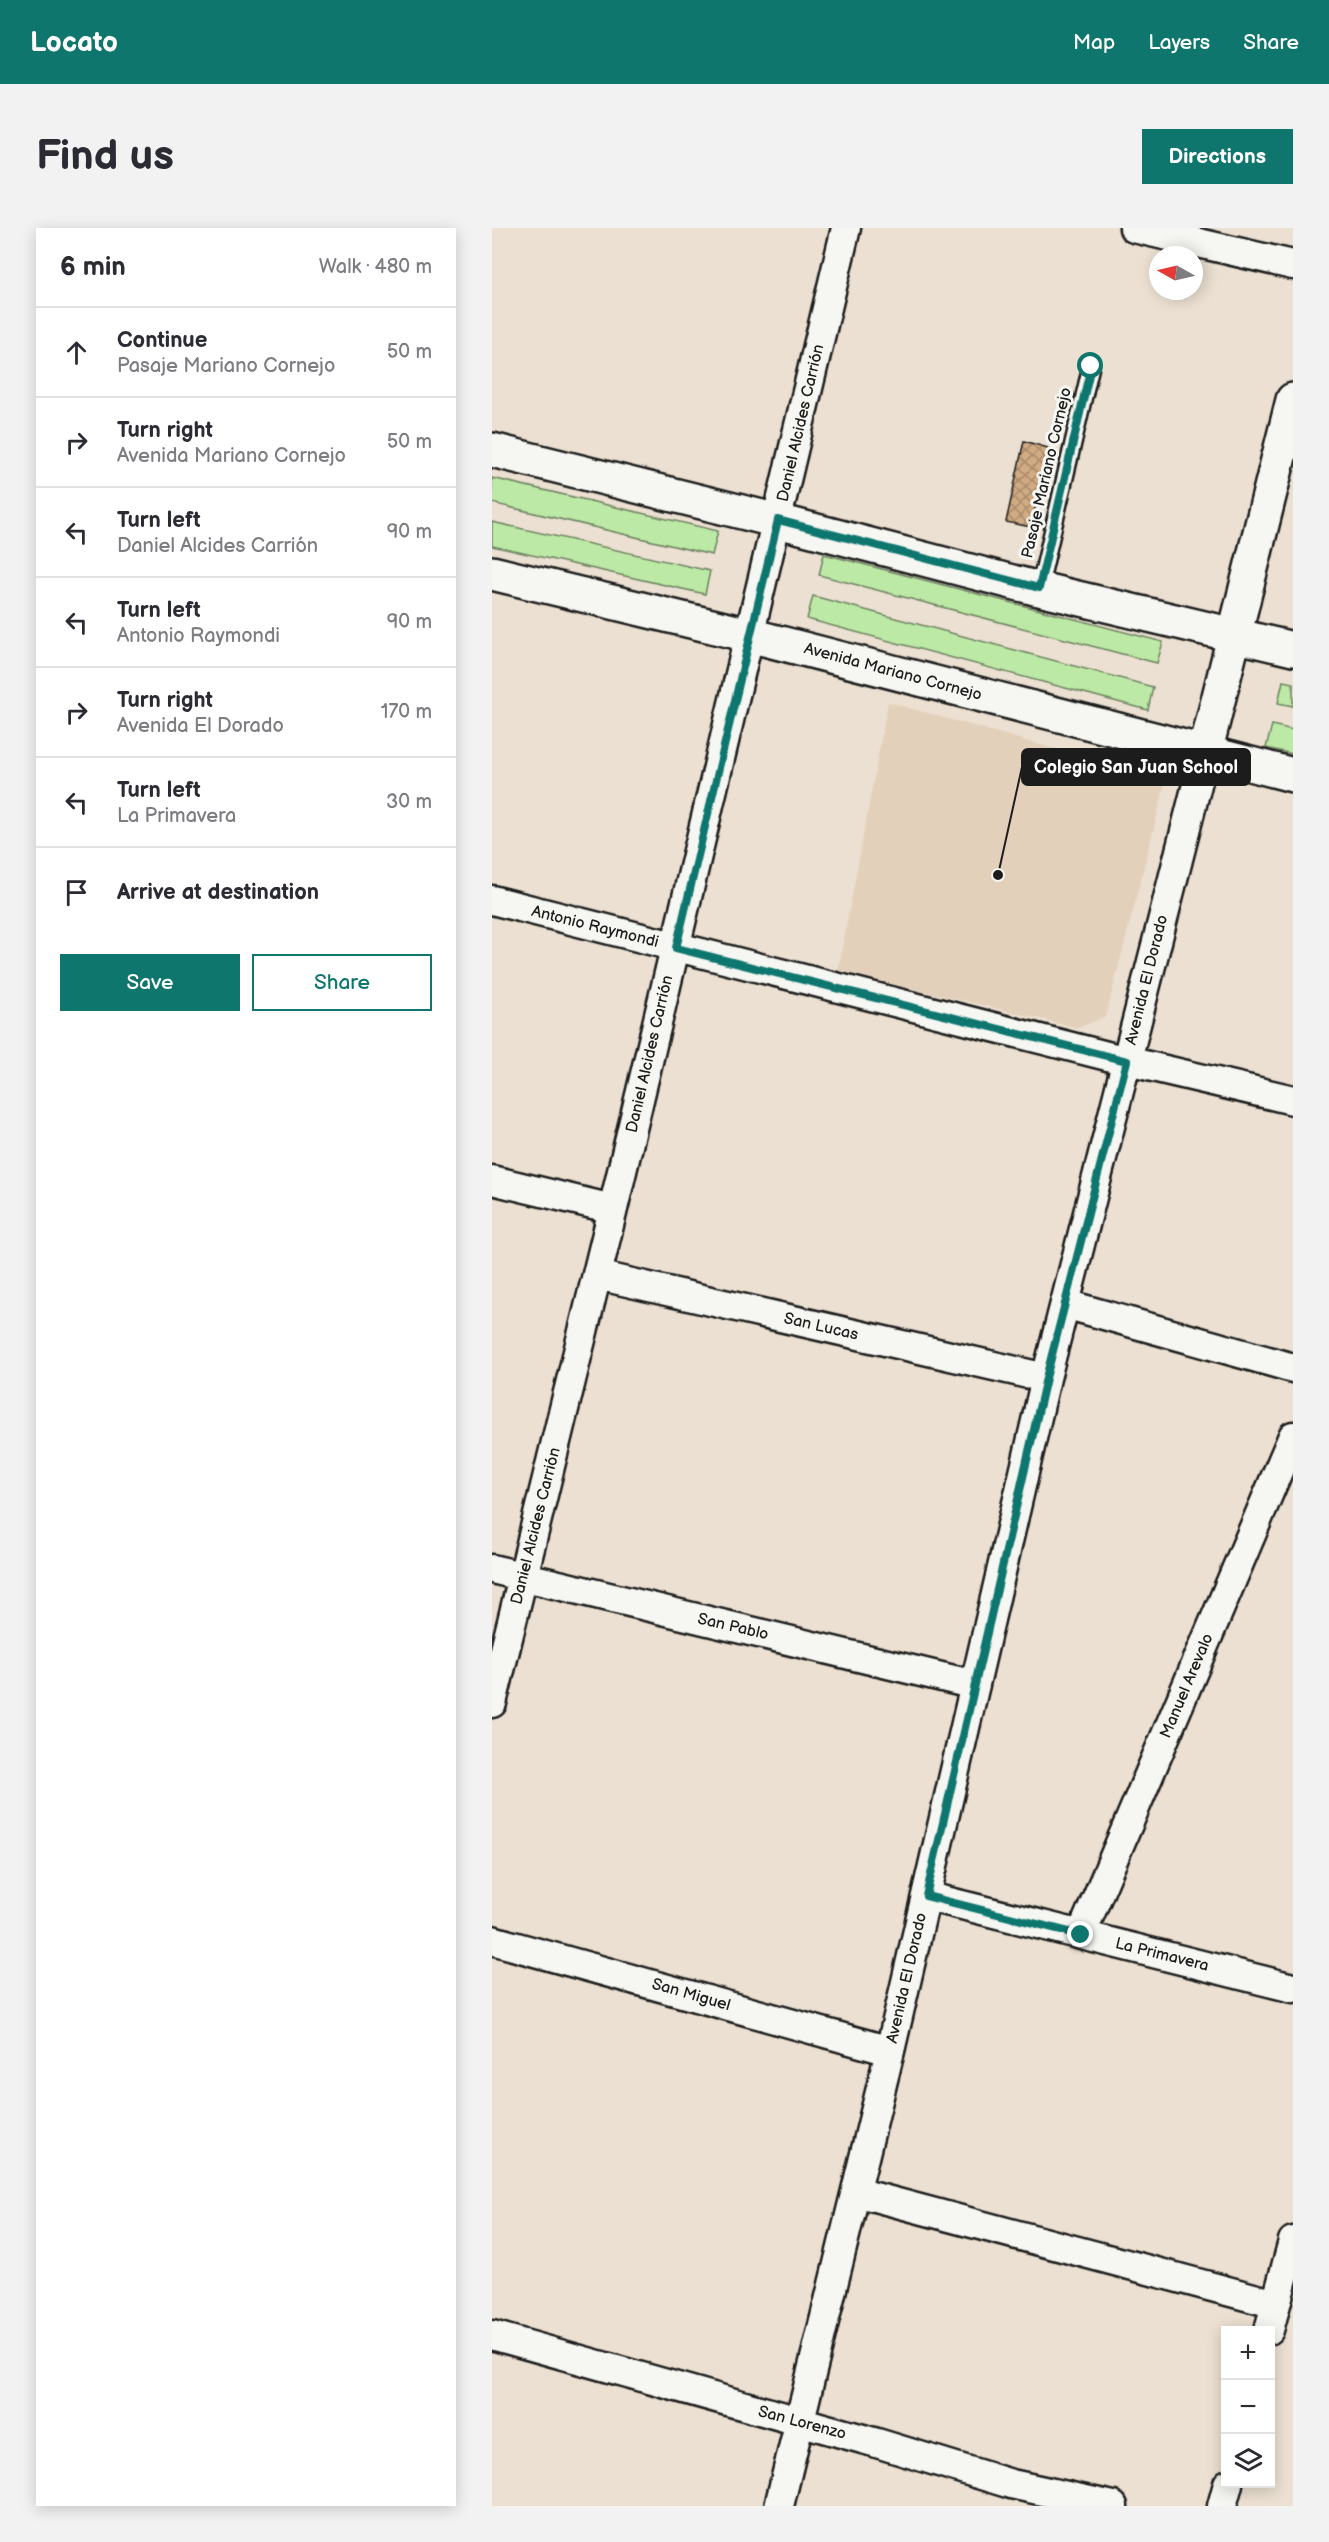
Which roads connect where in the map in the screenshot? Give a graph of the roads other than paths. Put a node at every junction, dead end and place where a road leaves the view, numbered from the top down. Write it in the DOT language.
graph roads {
  1 [pos="846,228"];
  2 [pos="1134,228"];
  3 [pos="1293,265"];
  4 [pos="1091,366"];
  5 [pos="1293,400"];
  6 [pos="492,450"];
  7 [pos="778,520"];
  8 [pos="492,573"];
  9 [pos="1039,588"];
  10 [pos="749,634"];
  11 [pos="1236,634"];
  12 [pos="1293,649"];
  13 [pos="1205,753"];
  14 [pos="1293,775"];
  15 [pos="492,900"];
  16 [pos="676,948"];
  17 [pos="1127,1061"];
  18 [pos="1293,1100"];
  19 [pos="492,1180"];
  20 [pos="613,1209"];
  21 [pos="597,1275"];
  22 [pos="1065,1304"];
  23 [pos="1293,1368"];
  24 [pos="1046,1378"];
  25 [pos="1293,1436"];
  26 [pos="492,1569"];
  27 [pos="524,1578"];
  28 [pos="975,1685"];
  29 [pos="492,1703"];
  30 [pos="926,1896"];
  31 [pos="1081,1935"];
  32 [pos="492,1940"];
  33 [pos="1293,1988"];
  34 [pos="890,2051"];
  35 [pos="856,2192"];
  36 [pos="1292,2250"];
  37 [pos="1273,2317"];
  38 [pos="492,2336"];
  39 [pos="799,2423"];
  40 [pos="1227,2488"];
  41 [pos="779,2506"];
  42 [pos="1113,2506"];
  43 [pos="1222,2506"];
  1 -- 7 [label="street, Daniel Alcides Carrión"];
  2 -- 3 [label="street"];
  4 -- 9 [label="lane, Pasaje Mariano Cornejo"];
  5 -- 11 [label="street, Avenida El Dorado"];
  6 -- 7 [label="street"];
  7 -- 9 [label="street"];
  7 -- 10 [label="street, Daniel Alcides Carrión"];
  8 -- 10 [label="street, Avenida Mariano Cornejo"];
  9 -- 11 [label="street"];
  10 -- 13 [label="street, Avenida Mariano Cornejo"];
  10 -- 16 [label="street, Daniel Alcides Carrión"];
  11 -- 12 [label="street"];
  11 -- 13 [label="street, Avenida El Dorado"];
  13 -- 14 [label="street, Avenida Mariano Cornejo"];
  13 -- 17 [label="street, Avenida El Dorado"];
  15 -- 16 [label="street, Antonio Raymondi"];
  16 -- 17 [label="street, Antonio Raymondi"];
  16 -- 20 [label="street, Daniel Alcides Carrión"];
  17 -- 18 [label="street, Antonio Raymondi"];
  17 -- 22 [label="street, Avenida El Dorado"];
  19 -- 20 [label="street"];
  20 -- 21 [label="street, Daniel Alcides Carrión"];
  21 -- 24 [label="street, San Lucas"];
  21 -- 27 [label="street, Daniel Alcides Carrión"];
  22 -- 23 [label="street"];
  22 -- 24 [label="street, Avenida El Dorado"];
  24 -- 28 [label="street, Avenida El Dorado"];
  25 -- 31 [label="street, Manuel Arevalo"];
  26 -- 27 [label="street, San Pablo"];
  27 -- 28 [label="street, San Pablo"];
  27 -- 29 [label="street, Daniel Alcides Carrión"];
  28 -- 30 [label="street, Avenida El Dorado"];
  30 -- 31 [label="street, La Primavera"];
  30 -- 34 [label="street, Avenida El Dorado"];
  31 -- 33 [label="street, La Primavera"];
  32 -- 34 [label="street, San Miguel"];
  34 -- 35 [label="street, Avenida El Dorado"];
  35 -- 37 [label="street"];
  35 -- 39 [label="street, Avenida El Dorado"];
  36 -- 37 [label="street"];
  38 -- 39 [label="street, San Lorenzo"];
  39 -- 41 [label="street, Avenida El Dorado"];
  39 -- 42 [label="street, San Lorenzo"];
  40 -- 43 [label="street"];
}
